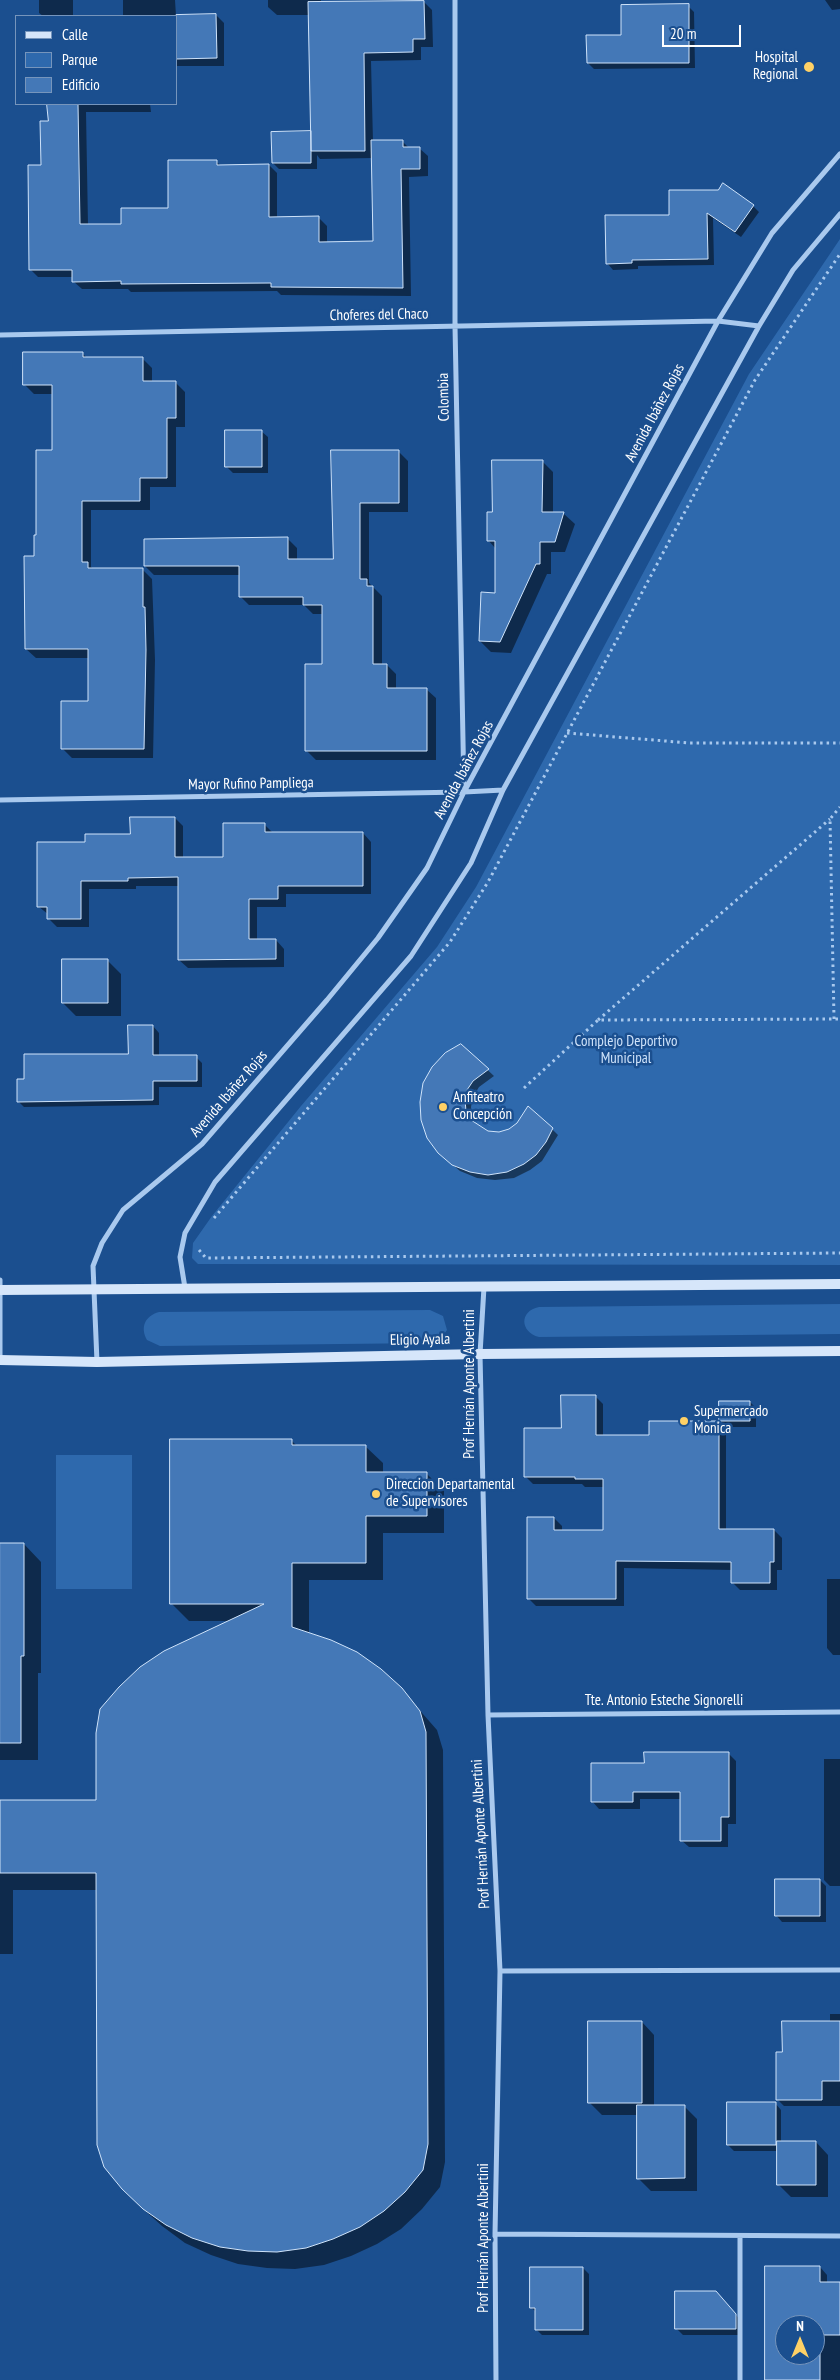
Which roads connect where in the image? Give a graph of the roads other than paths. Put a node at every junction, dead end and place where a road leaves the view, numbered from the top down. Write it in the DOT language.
graph roads {
  1 [pos="455,0"];
  2 [pos="840,154"];
  3 [pos="840,214"];
  4 [pos="718,321"];
  5 [pos="455,326"];
  6 [pos="759,326"];
  7 [pos="0,335"];
  8 [pos="503,790"];
  9 [pos="464,792"];
  10 [pos="0,800"];
  11 [pos="0,1280"];
  12 [pos="840,1284"];
  13 [pos="484,1287"];
  14 [pos="185,1288"];
  15 [pos="95,1289"];
  16 [pos="0,1290"];
  17 [pos="840,1351"];
  18 [pos="480,1354"];
  19 [pos="0,1360"];
  20 [pos="97,1362"];
  21 [pos="840,1712"];
  22 [pos="488,1715"];
  23 [pos="840,1970"];
  24 [pos="500,1971"];
  25 [pos="495,2234"];
  26 [pos="840,2236"];
  27 [pos="740,2237"];
  28 [pos="496,2380"];
  29 [pos="740,2380"];
  1 -- 5 [label="street, Colombia"];
  2 -- 4 [label="street, Avenida Ibáñez Rojas"];
  3 -- 6 [label="street"];
  4 -- 5 [label="street, Choferes del Chaco"];
  4 -- 6 [label="street, Choferes del Chaco"];
  4 -- 9 [label="street, Avenida Ibáñez Rojas"];
  5 -- 7 [label="street, Choferes del Chaco"];
  5 -- 9 [label="street, Colombia"];
  6 -- 8 [label="street"];
  8 -- 9 [label="street, Mayor Rufino Pampliega"];
  8 -- 14 [label="street"];
  9 -- 10 [label="street, Mayor Rufino Pampliega"];
  9 -- 15 [label="street, Avenida Ibáñez Rojas"];
  11 -- 16 [label="street"];
  12 -- 13 [label="street"];
  13 -- 14 [label="street"];
  13 -- 18 [label="street, Prof Hernán Aponte Albertini"];
  14 -- 15 [label="street"];
  15 -- 16 [label="street"];
  15 -- 20 [label="street, Avenida Ibáñez Rojas"];
  16 -- 19 [label="street"];
  17 -- 18 [label="street, Eligio Ayala"];
  18 -- 20 [label="street, Eligio Ayala"];
  18 -- 22 [label="street, Prof Hernán Aponte Albertini"];
  19 -- 20 [label="street, Eligio Ayala"];
  21 -- 22 [label="street, Tte. Antonio Esteche Signorelli"];
  22 -- 24 [label="street, Prof Hernán Aponte Albertini"];
  23 -- 24 [label="street"];
  24 -- 25 [label="street, Prof Hernán Aponte Albertini"];
  25 -- 27 [label="street"];
  25 -- 28 [label="street, Prof Hernán Aponte Albertini"];
  26 -- 27 [label="street"];
  27 -- 29 [label="street"];
}
